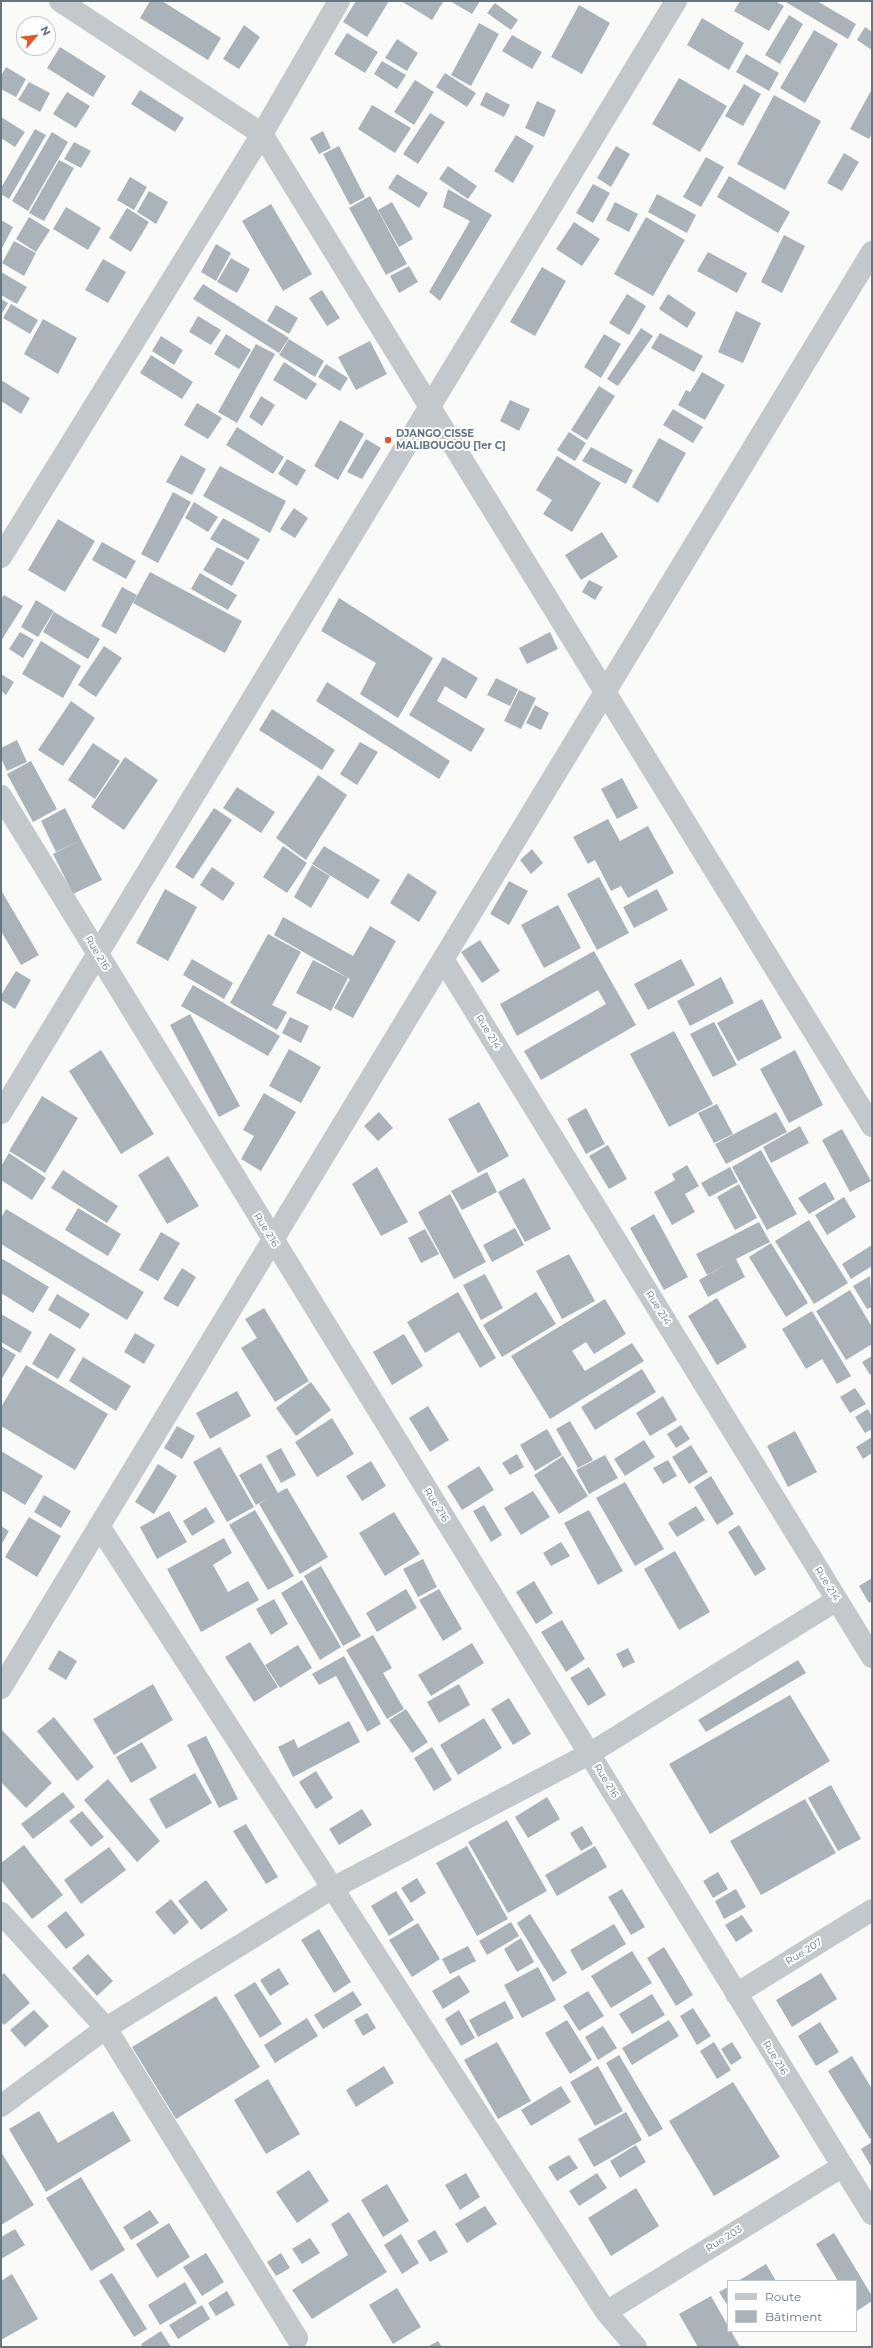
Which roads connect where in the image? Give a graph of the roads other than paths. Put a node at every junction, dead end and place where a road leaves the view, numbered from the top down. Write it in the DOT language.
graph roads {
  1 [pos="60,1"];
  2 [pos="339,1"];
  3 [pos="676,1"];
  4 [pos="262,134"];
  5 [pos="872,252"];
  6 [pos="430,406"];
  7 [pos="1,556"];
  8 [pos="606,691"];
  9 [pos="1,796"];
  10 [pos="98,954"];
  11 [pos="443,959"];
  12 [pos="1,1113"];
  13 [pos="872,1126"];
  14 [pos="273,1240"];
  15 [pos="99,1526"];
  16 [pos="838,1600"];
  17 [pos="872,1656"];
  18 [pos="1,1688"];
  19 [pos="589,1754"];
  20 [pos="331,1888"];
  21 [pos="872,1910"];
  22 [pos="1,1912"];
  23 [pos="736,1994"];
  24 [pos="106,2028"];
  25 [pos="1,2106"];
  26 [pos="842,2166"];
  27 [pos="872,2214"];
  28 [pos="606,2312"];
  29 [pos="297,2338"];
  30 [pos="636,2347"];
  1 -- 4 [label="street"];
  2 -- 4 [label="street"];
  3 -- 6 [label="street"];
  4 -- 6 [label="street"];
  4 -- 7 [label="street"];
  5 -- 8 [label="street"];
  6 -- 8 [label="street"];
  6 -- 10 [label="street"];
  8 -- 11 [label="street"];
  8 -- 13 [label="street"];
  9 -- 10 [label="street, Rue 216"];
  10 -- 12 [label="street"];
  10 -- 14 [label="street, Rue 216"];
  11 -- 14 [label="street"];
  11 -- 16 [label="street, Rue 214"];
  14 -- 15 [label="street"];
  14 -- 19 [label="street, Rue 216"];
  15 -- 18 [label="street"];
  15 -- 20 [label="street"];
  16 -- 17 [label="street, Rue 214"];
  16 -- 19 [label="street"];
  19 -- 20 [label="street"];
  19 -- 23 [label="street, Rue 216"];
  20 -- 24 [label="street"];
  20 -- 28 [label="street"];
  21 -- 23 [label="street, Rue 207"];
  22 -- 24 [label="street"];
  23 -- 26 [label="street, Rue 216"];
  24 -- 25 [label="street"];
  24 -- 29 [label="street"];
  26 -- 27 [label="street, Rue 216"];
  26 -- 28 [label="street, Rue 203"];
  28 -- 30 [label="street"];
}
